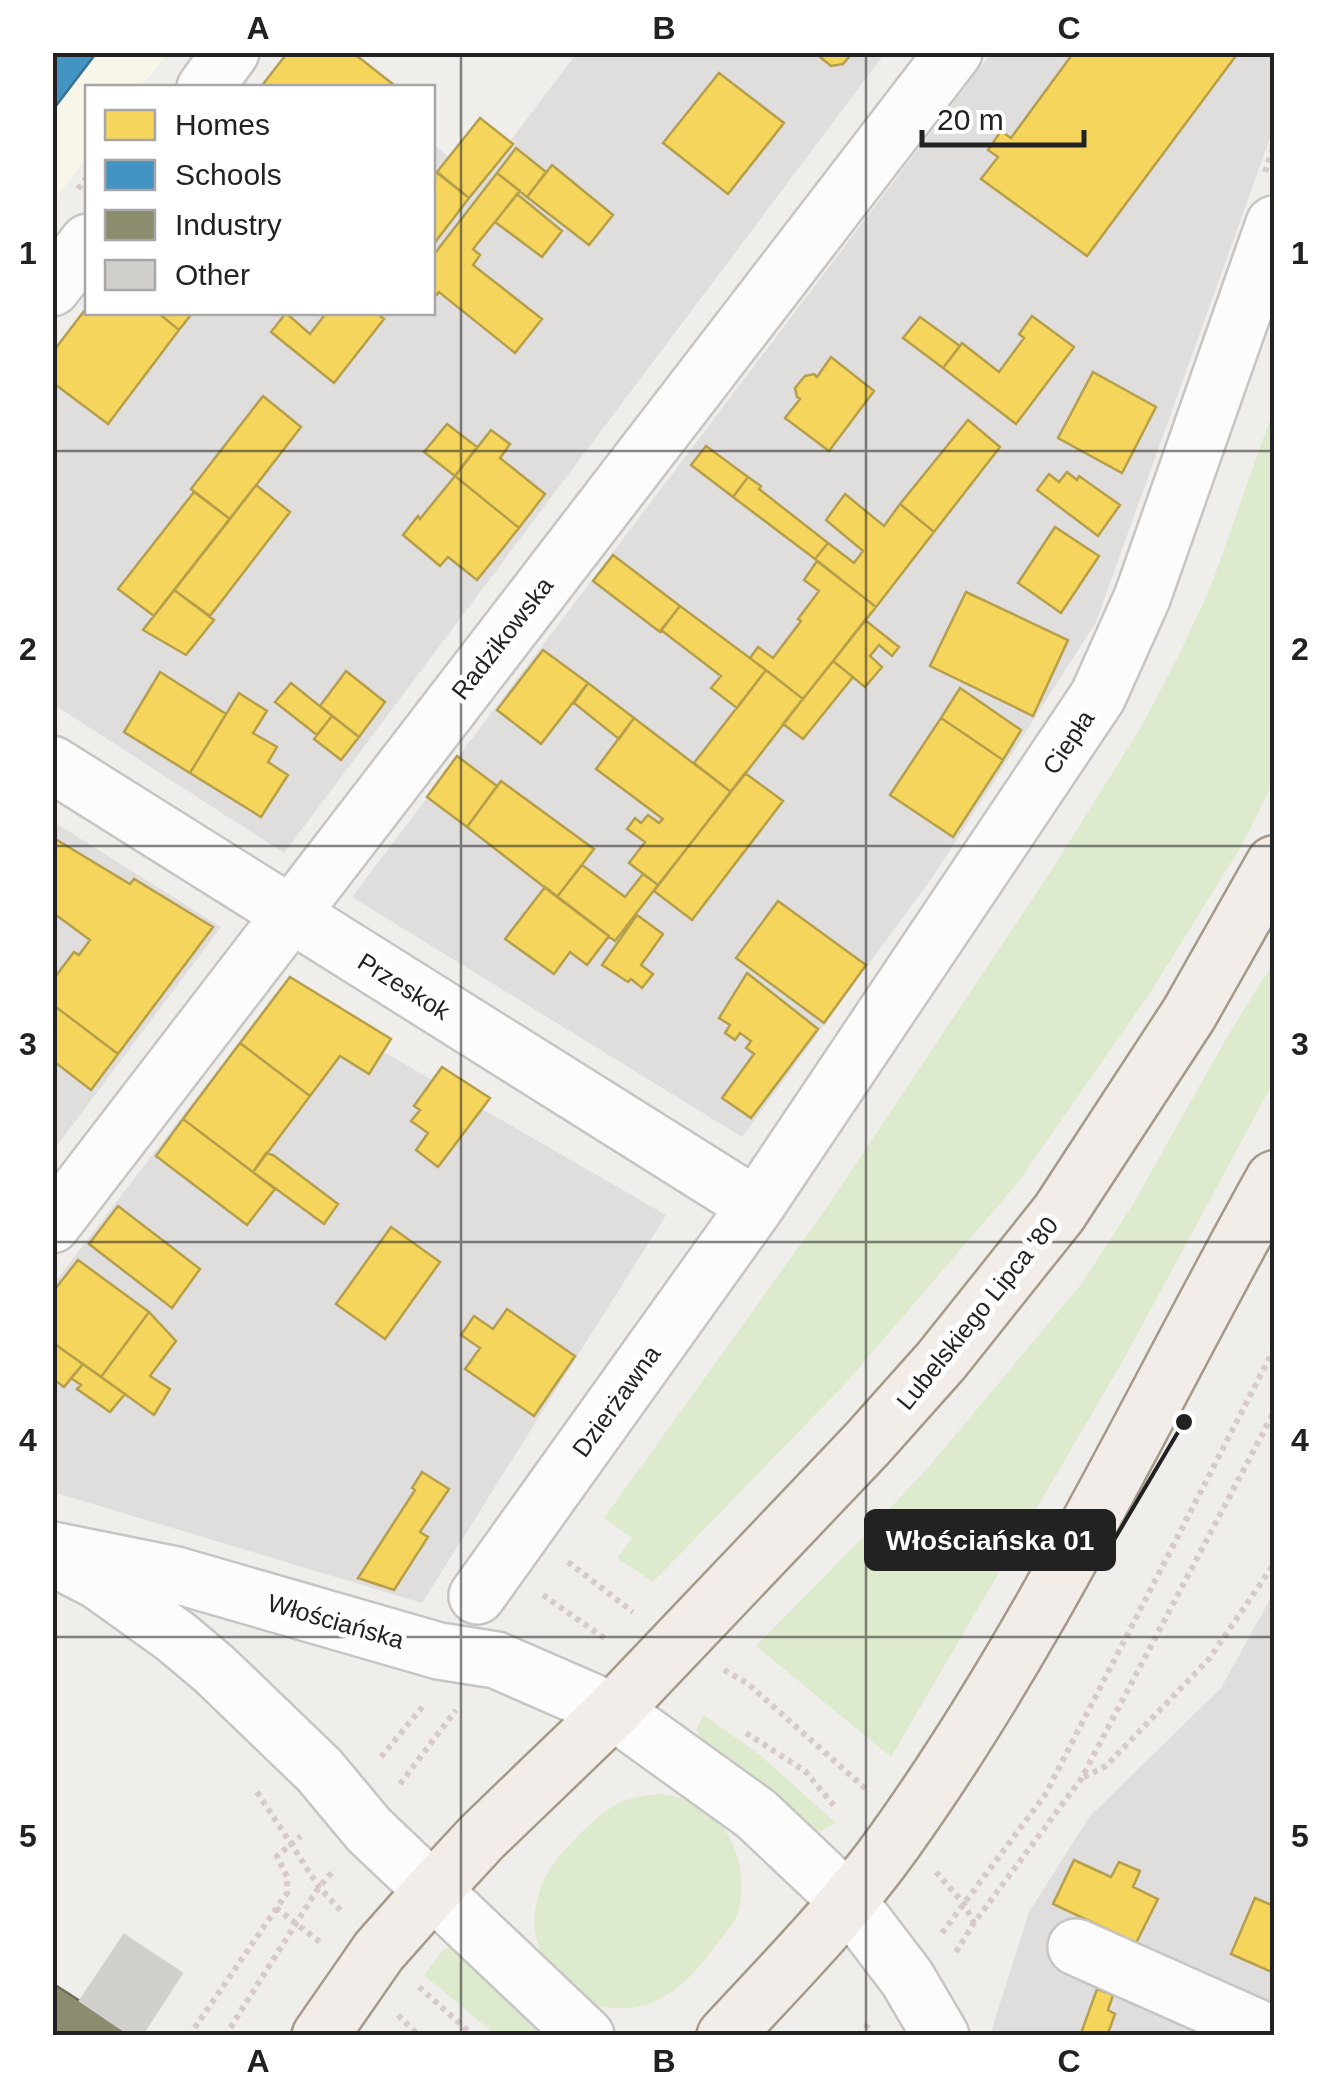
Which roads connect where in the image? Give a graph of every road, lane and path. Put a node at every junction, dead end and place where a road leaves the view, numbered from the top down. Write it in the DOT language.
graph roads {
  1 [pos="232,52"];
  2 [pos="954,52"];
  3 [pos="207,85"];
  4 [pos="1274,145"];
  5 [pos="1268,202"];
  6 [pos="85,246"];
  7 [pos="52,288"];
  8 [pos="52,764"];
  9 [pos="1274,864"];
  10 [pos="290,914"];
  11 [pos="1274,1179"];
  12 [pos="756,1206"];
  13 [pos="52,1225"];
  14 [pos="1274,1349"];
  15 [pos="1274,1412"];
  16 [pos="52,1550"];
  17 [pos="52,1558"];
  18 [pos="562,1558"];
  19 [pos="1274,1564"];
  20 [pos="477,1596"];
  21 [pos="676,1645"];
  22 [pos="613,1712"];
  23 [pos="1081,1779"];
  24 [pos="250,1781"];
  25 [pos="902,1832"];
  26 [pos="433,1890"];
  27 [pos="849,1902"];
  28 [pos="964,1904"];
  29 [pos="974,1923"];
  30 [pos="1076,1947"];
  31 [pos="379,1951"];
  32 [pos="925,2008"];
  33 [pos="1274,2035"];
  34 [pos="320,2036"];
  35 [pos="474,2036"];
  36 [pos="586,2036"];
  37 [pos="724,2036"];
  38 [pos="859,2036"];
  1 -- 3 [label="street"];
  2 -- 10 [label="street, Radzikowska"];
  4 -- 5 [label="path"];
  5 -- 12 [label="street, Ciepła"];
  6 -- 7 [label="street"];
  8 -- 10 [label="street, Przeskok"];
  9 -- 21 [label="main road, Lubelskiego Lipca '80"];
  10 -- 12 [label="street, Przeskok"];
  10 -- 13 [label="street, Radzikowska"];
  11 -- 25 [label="main road"];
  12 -- 20 [label="street, Dzierżawna"];
  14 -- 28 [label="path"];
  15 -- 23 [label="path"];
  16 -- 22 [label="street, Włościańska"];
  17 -- 26 [label="street"];
  18 -- 21 [label="path"];
  19 -- 23 [label="path"];
  21 -- 22 [label="main road, Lubelskiego Lipca '80"];
  21 -- 25 [label="path"];
  22 -- 26 [label="main road, Lubelskiego Lipca '80"];
  22 -- 27 [label="street, Włościańska"];
  23 -- 29 [label="path"];
  24 -- 31 [label="path"];
  25 -- 27 [label="main road"];
  25 -- 28 [label="path"];
  26 -- 31 [label="main road"];
  26 -- 36 [label="street"];
  27 -- 32 [label="street"];
  27 -- 37 [label="main road"];
  28 -- 29 [label="path"];
  28 -- 32 [label="path"];
  29 -- 32 [label="path"];
  30 -- 33 [label="street"];
  31 -- 34 [label="main road"];
  31 -- 35 [label="path"];
  32 -- 38 [label="path"];
}
